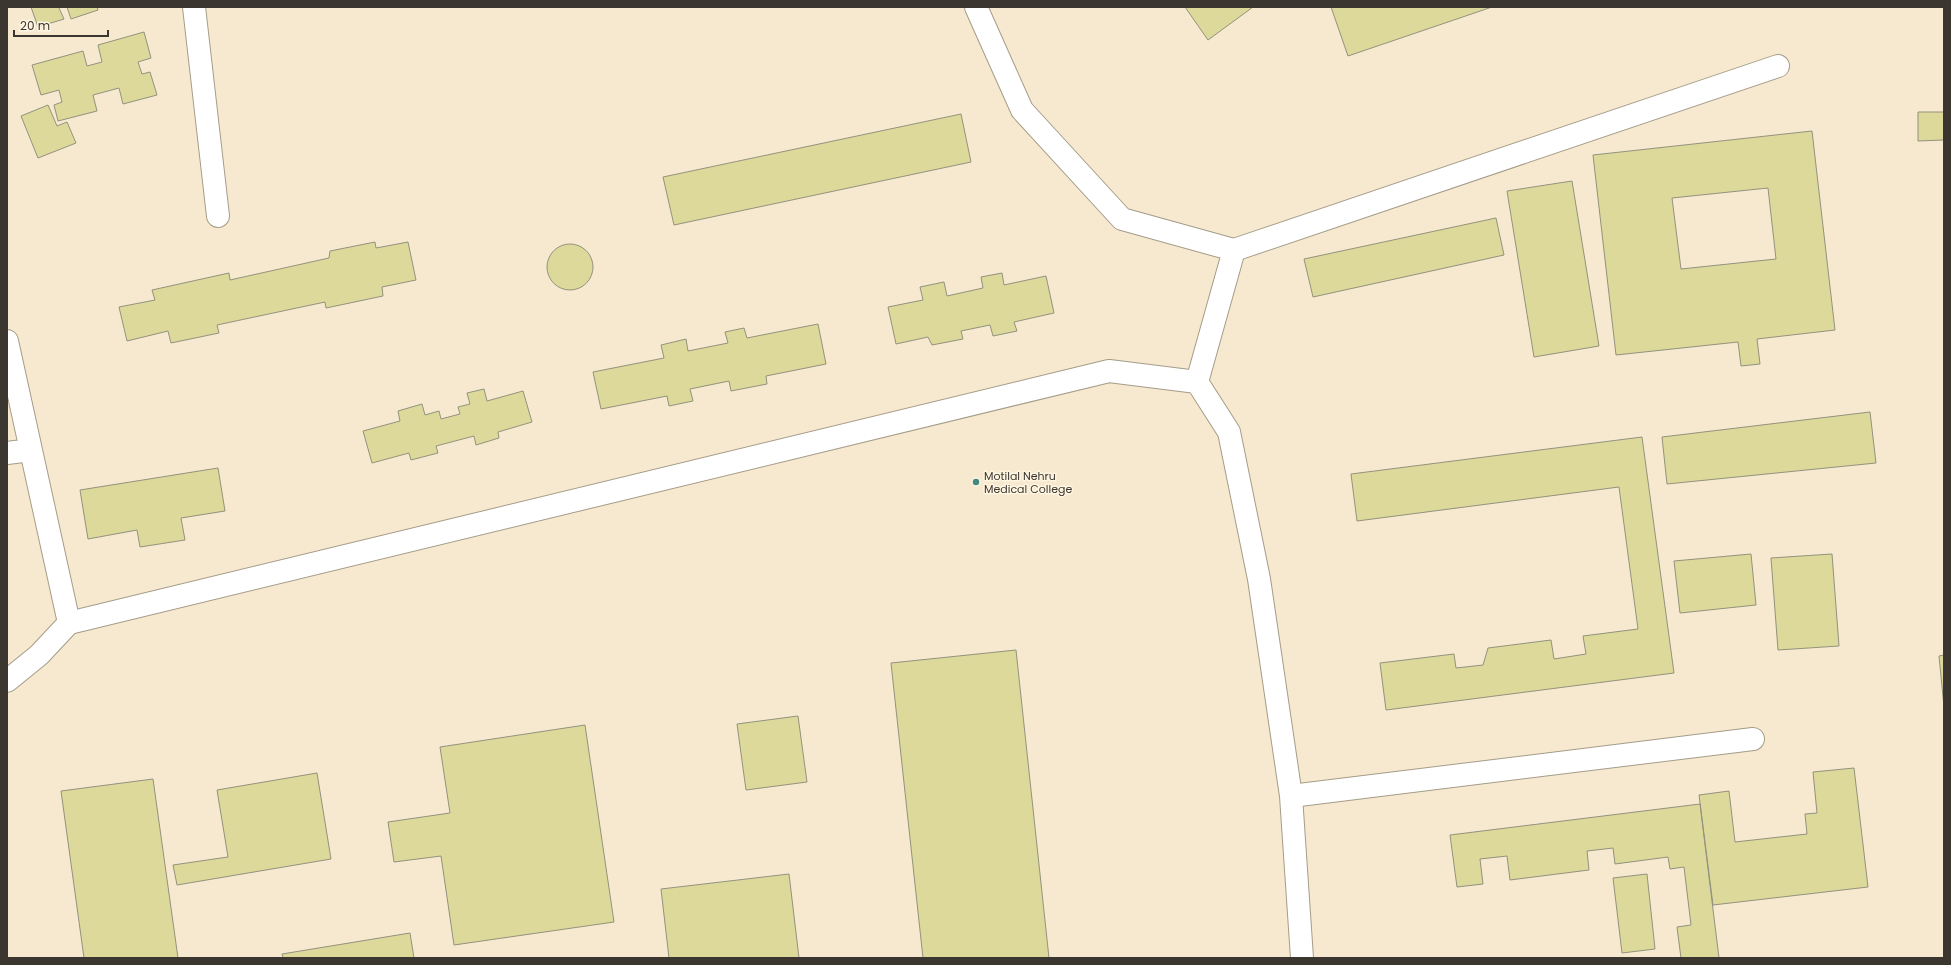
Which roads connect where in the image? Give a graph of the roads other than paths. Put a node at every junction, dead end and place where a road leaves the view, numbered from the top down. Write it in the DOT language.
graph roads {
  1 [pos="194,7"];
  2 [pos="976,7"];
  3 [pos="1778,66"];
  4 [pos="218,216"];
  5 [pos="1234,250"];
  6 [pos="7,341"];
  7 [pos="1198,382"];
  8 [pos="31,450"];
  9 [pos="7,453"];
  10 [pos="69,623"];
  11 [pos="7,681"];
  12 [pos="1753,739"];
  13 [pos="1291,796"];
  14 [pos="1302,958"];
  1 -- 4 [label="street"];
  2 -- 5 [label="street"];
  3 -- 5 [label="street"];
  5 -- 7 [label="street"];
  6 -- 8 [label="street"];
  7 -- 10 [label="street"];
  7 -- 13 [label="street"];
  8 -- 9 [label="street"];
  8 -- 10 [label="street"];
  10 -- 11 [label="street"];
  12 -- 13 [label="street"];
  13 -- 14 [label="street"];
}
